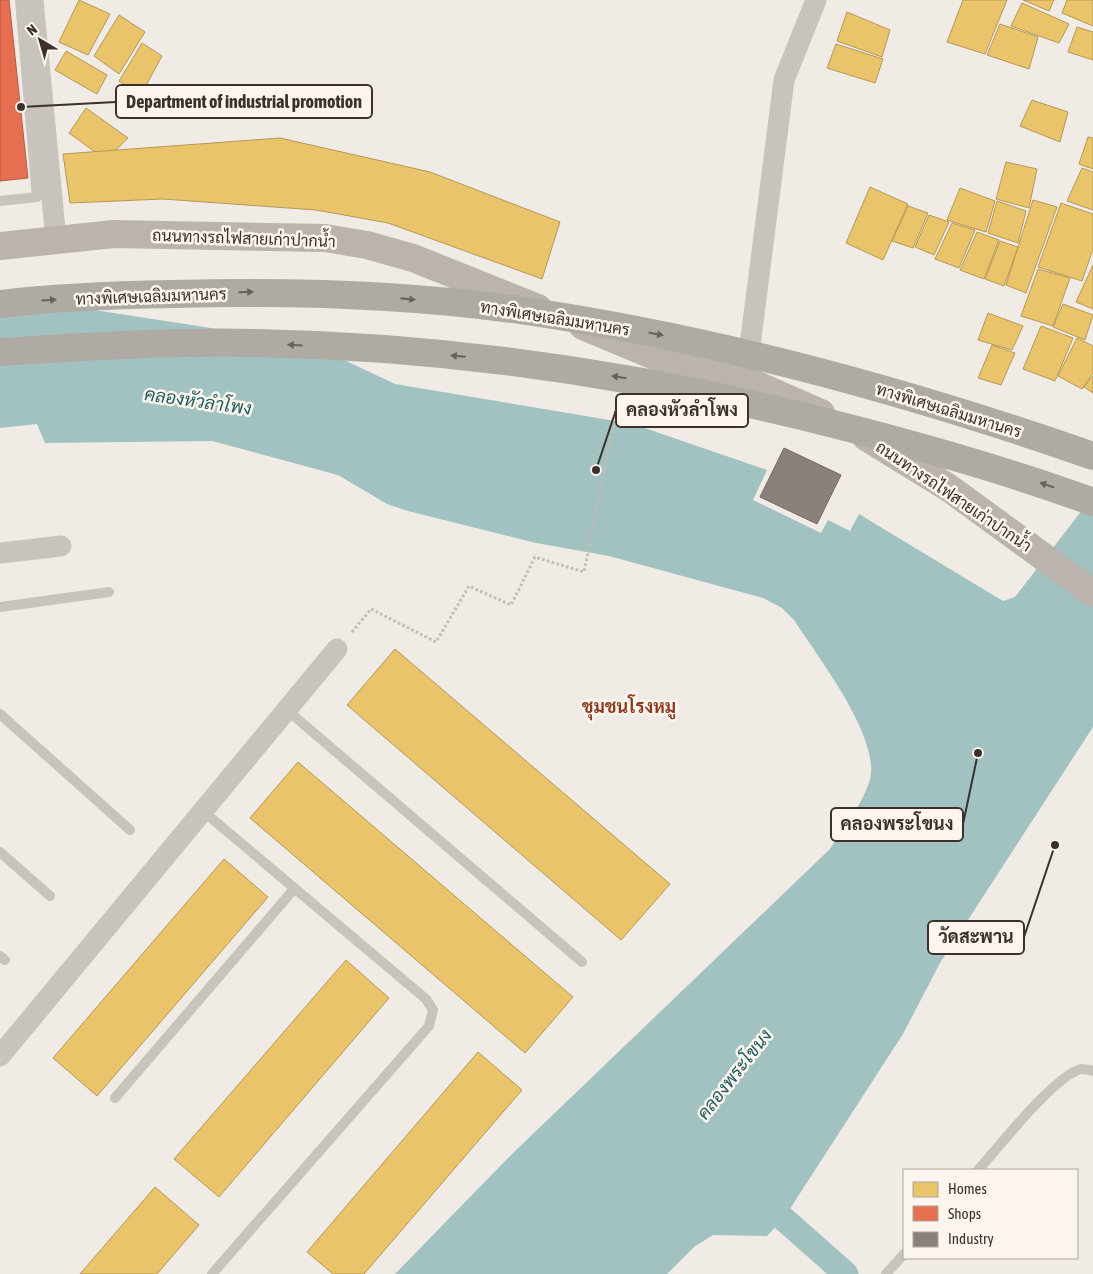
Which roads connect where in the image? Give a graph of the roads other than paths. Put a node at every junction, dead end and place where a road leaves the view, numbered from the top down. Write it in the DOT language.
graph roads {
  1 [pos="20,0"];
  2 [pos="33,0"];
  3 [pos="816,0"];
  4 [pos="0,201"];
  5 [pos="56,240"];
  6 [pos="0,246"];
  7 [pos="0,304"];
  8 [pos="0,352"];
  9 [pos="745,380"];
  10 [pos="1093,456"];
  11 [pos="1093,502"];
  12 [pos="61,546"];
  13 [pos="0,553"];
  14 [pos="109,592"];
  15 [pos="1093,593"];
  16 [pos="0,606"];
  17 [pos="337,649"];
  18 [pos="288,710"];
  19 [pos="0,714"];
  20 [pos="204,812"];
  21 [pos="130,830"];
  22 [pos="0,852"];
  23 [pos="294,889"];
  24 [pos="50,896"];
  25 [pos="582,962"];
  26 [pos="0,1056"];
  27 [pos="1093,1071"];
  28 [pos="115,1098"];
  29 [pos="979,1169"];
  30 [pos="903,1255"];
  31 [pos="888,1272"];
  32 [pos="212,1274"];
  1 -- 4 [label="lane"];
  2 -- 5 [label="street"];
  3 -- 9 [label="street"];
  5 -- 6 [label="main road, ถนนทางรถไฟสายเก่าปากน้ำ"];
  5 -- 9 [label="main road, ถนนทางรถไฟสายเก่าปากน้ำ"];
  7 -- 10 [label="highway, ทางพิเศษเฉลิมมหานคร, one-way, bridge"];
  11 -- 8 [label="highway, one-way, bridge"];
  9 -- 15 [label="main road, ถนนทางรถไฟสายเก่าปากน้ำ"];
  12 -- 13 [label="street"];
  14 -- 16 [label="lane"];
  17 -- 18 [label="street"];
  18 -- 20 [label="street"];
  18 -- 25 [label="lane"];
  19 -- 21 [label="lane"];
  20 -- 23 [label="lane"];
  20 -- 26 [label="street"];
  22 -- 24 [label="lane"];
  23 -- 28 [label="lane"];
  23 -- 32 [label="lane"];
  27 -- 29 [label="lane"];
  30 -- 31 [label="lane"];
}
